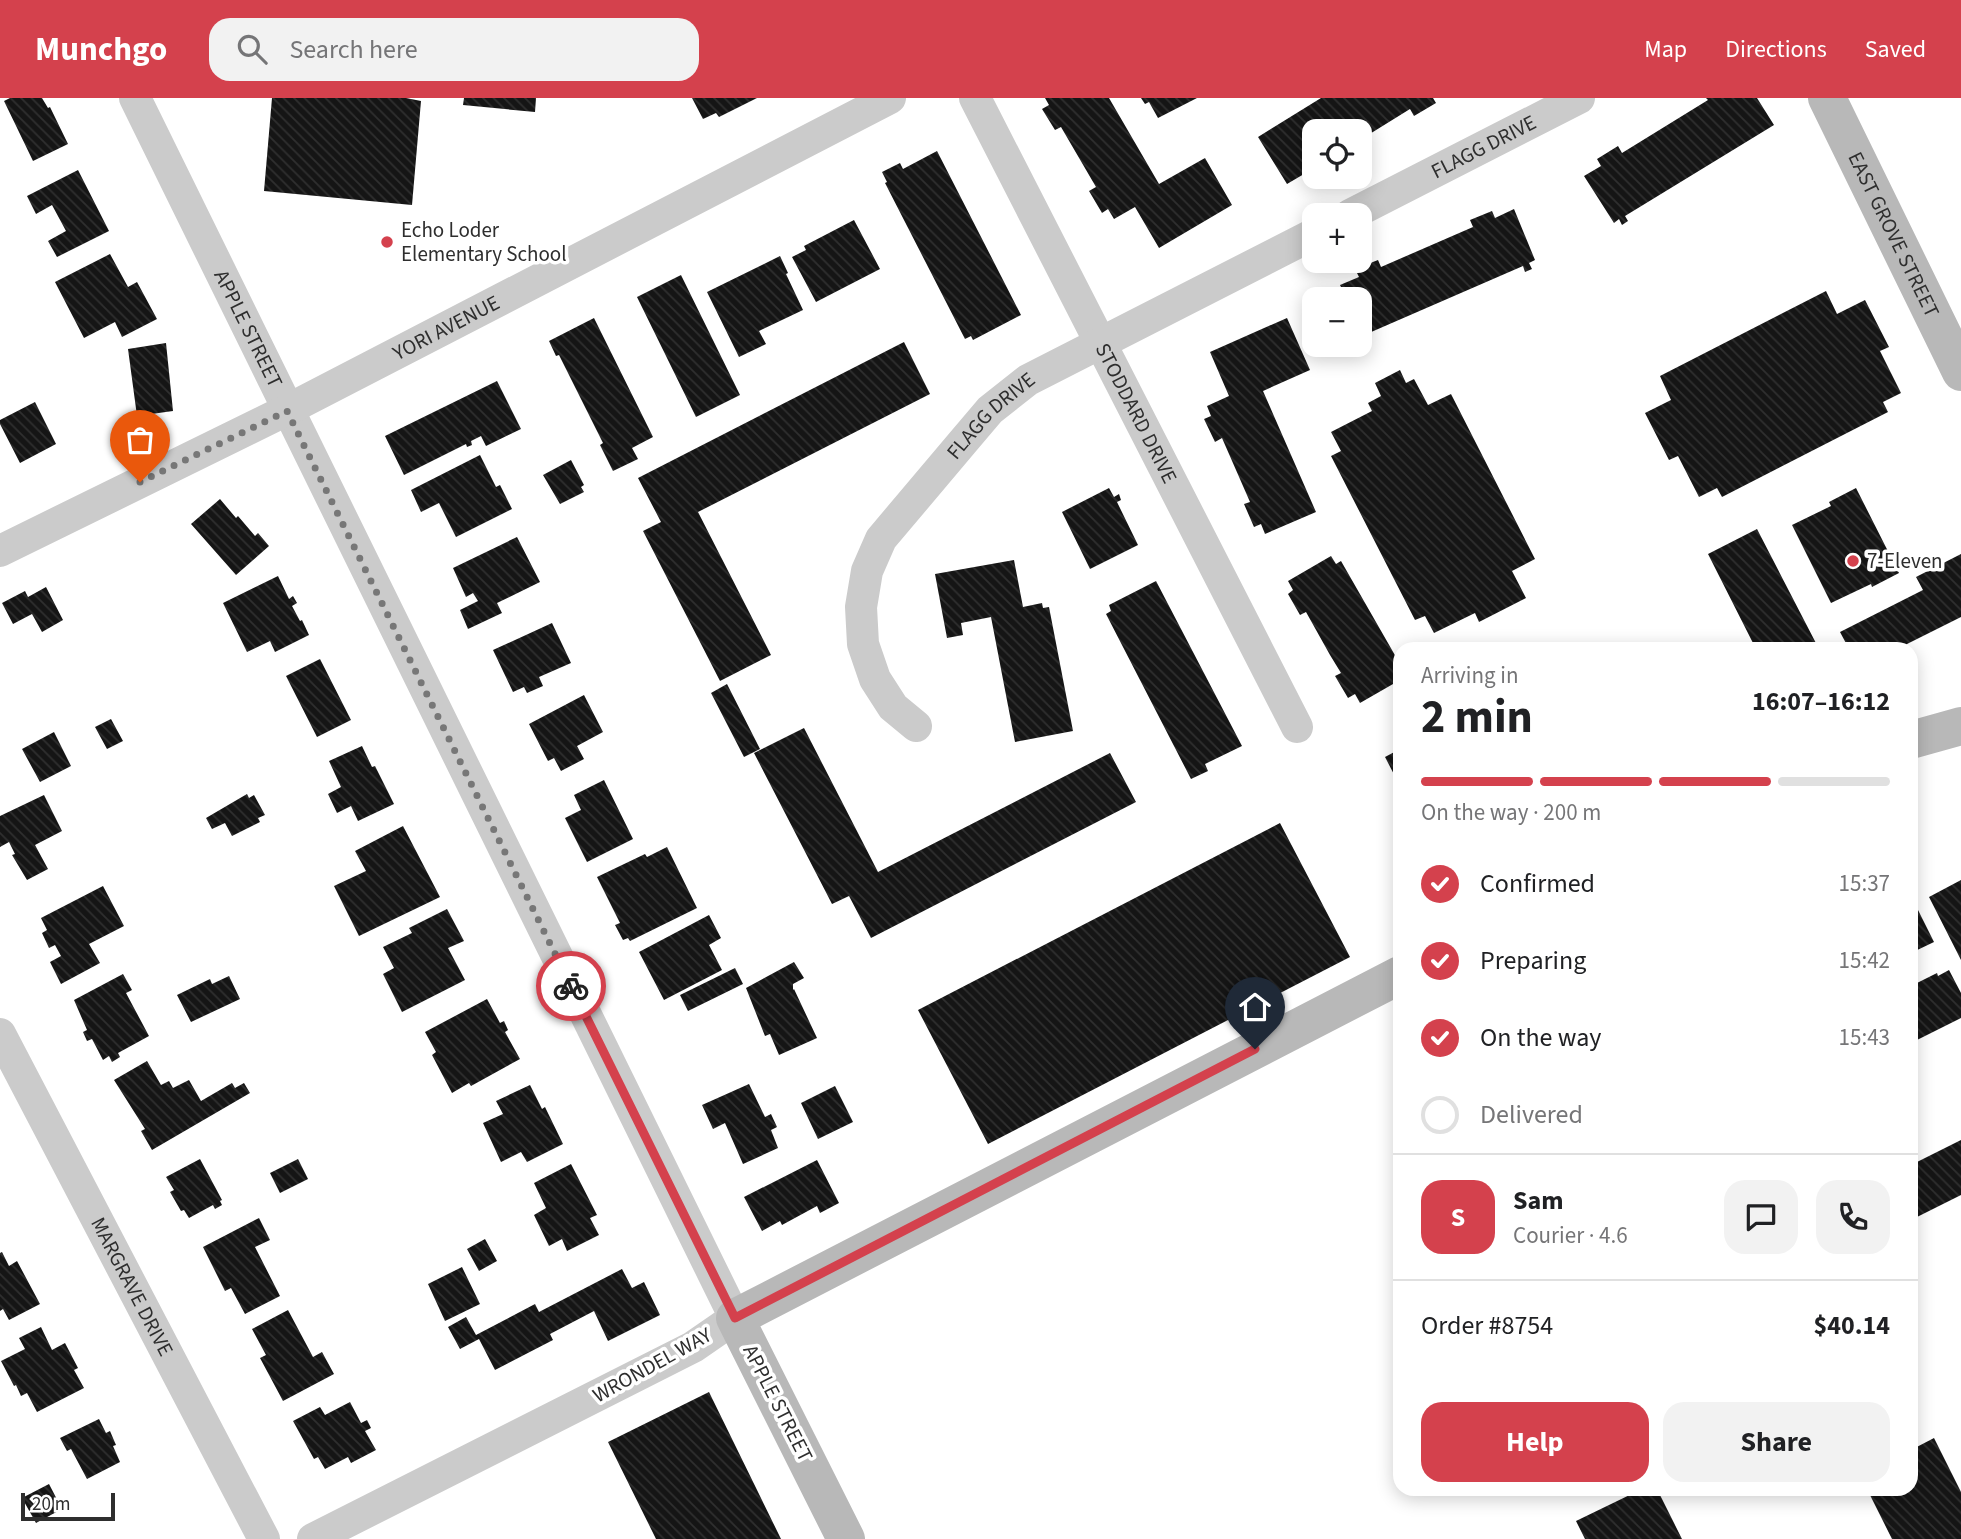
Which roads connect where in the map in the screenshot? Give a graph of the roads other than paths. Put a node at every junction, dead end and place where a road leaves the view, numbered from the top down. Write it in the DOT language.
graph roads {
  1 [pos="135,98"];
  2 [pos="890,98"];
  3 [pos="975,98"];
  4 [pos="1579,98"];
  5 [pos="1826,98"];
  6 [pos="1372,204"];
  7 [pos="1302,240"];
  8 [pos="1100,343"];
  9 [pos="1961,372"];
  10 [pos="287,411"];
  11 [pos="0,551"];
  12 [pos="916,726"];
  13 [pos="1961,726"];
  14 [pos="1297,727"];
  15 [pos="1918,738"];
  16 [pos="1393,979"];
  17 [pos="0,1034"];
  18 [pos="735,1318"];
  19 [pos="264,1539"];
  20 [pos="313,1539"];
  21 [pos="846,1539"];
  1 -- 10 [label="street, APPLE STREET"];
  2 -- 10 [label="street, YORI AVENUE"];
  3 -- 8 [label="street, STODDARD DRIVE"];
  4 -- 6 [label="street, FLAGG DRIVE"];
  5 -- 9 [label="street, EAST GROVE STREET"];
  7 -- 8 [label="street, FLAGG DRIVE"];
  8 -- 12 [label="street, FLAGG DRIVE"];
  8 -- 14 [label="street, STODDARD DRIVE"];
  10 -- 11 [label="street, YORI AVENUE"];
  10 -- 18 [label="street, APPLE STREET"];
  13 -- 15 [label="street"];
  16 -- 18 [label="street, WRONDEL WAY"];
  17 -- 19 [label="street, MARGRAVE DRIVE"];
  18 -- 20 [label="street, WRONDEL WAY"];
  18 -- 21 [label="street, APPLE STREET"];
}
